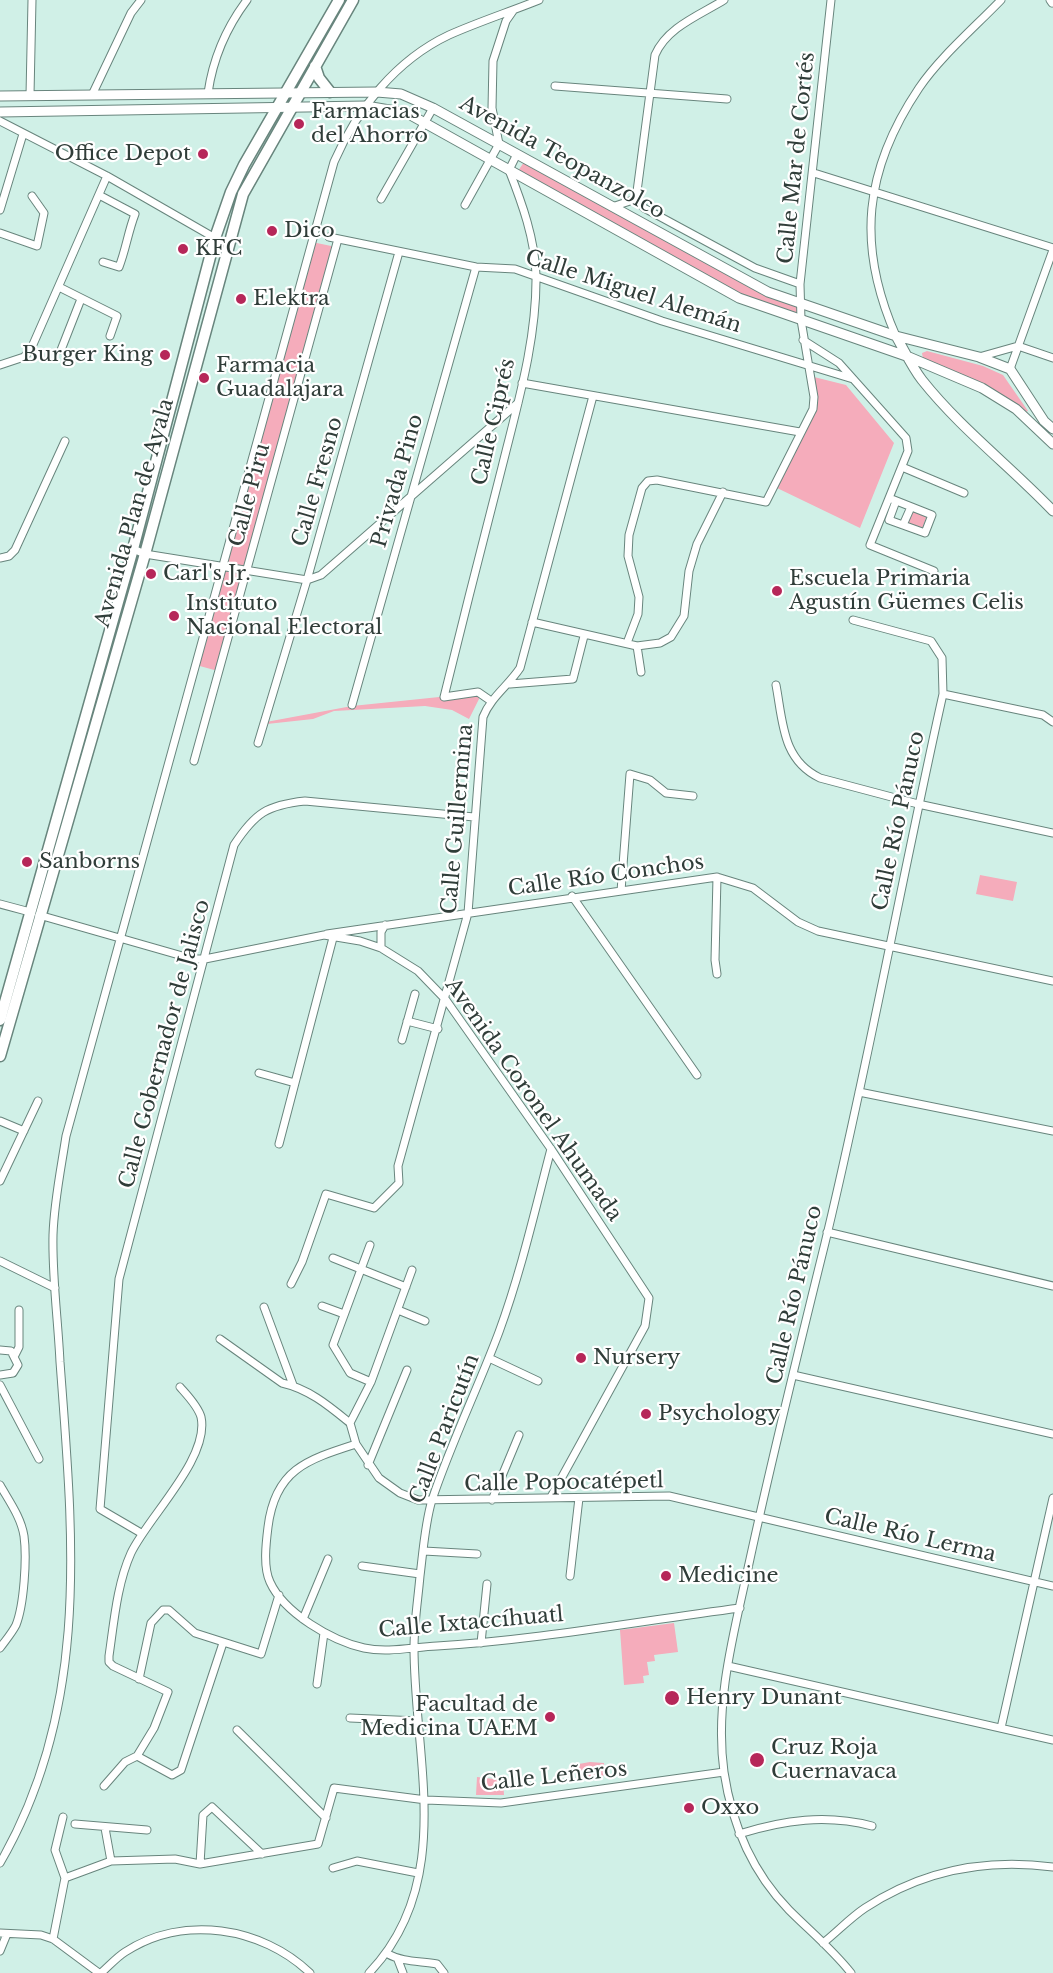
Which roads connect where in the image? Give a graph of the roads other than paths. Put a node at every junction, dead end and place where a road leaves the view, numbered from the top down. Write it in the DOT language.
graph roads {
  1 [pos="32,0"];
  2 [pos="141,0"];
  3 [pos="247,0"];
  4 [pos="339,0"];
  5 [pos="353,0"];
  6 [pos="538,0"];
  7 [pos="724,0"];
  8 [pos="831,0"];
  9 [pos="1001,0"];
  10 [pos="514,10"];
  11 [pos="315,66"];
  12 [pos="555,86"];
  13 [pos="301,91"];
  14 [pos="288,92"];
  15 [pos="330,92"];
  16 [pos="377,92"];
  17 [pos="208,93"];
  18 [pos="30,94"];
  19 [pos="144,94"];
  20 [pos="651,94"];
  21 [pos="92,95"];
  22 [pos="0,96"];
  23 [pos="726,99"];
  24 [pos="292,106"];
  25 [pos="366,106"];
  26 [pos="279,107"];
  27 [pos="433,108"];
  28 [pos="145,110"];
  29 [pos="0,112"];
  30 [pos="0,121"];
  31 [pos="425,122"];
  32 [pos="23,134"];
  33 [pos="499,144"];
  34 [pos="517,154"];
  35 [pos="492,160"];
  36 [pos="509,170"];
  37 [pos="814,172"];
  38 [pos="107,176"];
  39 [pos="873,191"];
  40 [pos="99,195"];
  41 [pos="32,196"];
  42 [pos="381,199"];
  43 [pos="636,199"];
  44 [pos="465,204"];
  45 [pos="612,207"];
  46 [pos="0,210"];
  47 [pos="0,233"];
  48 [pos="329,237"];
  49 [pos="215,238"];
  50 [pos="338,239"];
  51 [pos="1053,249"];
  52 [pos="399,252"];
  53 [pos="103,262"];
  54 [pos="476,267"];
  55 [pos="536,275"];
  56 [pos="800,284"];
  57 [pos="59,287"];
  58 [pos="81,299"];
  59 [pos="800,304"];
  60 [pos="801,320"];
  61 [pos="110,336"];
  62 [pos="896,336"];
  63 [pos="803,340"];
  64 [pos="1017,346"];
  65 [pos="61,350"];
  66 [pos="909,357"];
  67 [pos="979,357"];
  68 [pos="1053,358"];
  69 [pos="0,365"];
  70 [pos="808,366"];
  71 [pos="1010,369"];
  72 [pos="853,379"];
  73 [pos="522,383"];
  74 [pos="593,396"];
  75 [pos="518,403"];
  76 [pos="1053,429"];
  77 [pos="800,432"];
  78 [pos="65,441"];
  79 [pos="1053,444"];
  80 [pos="902,467"];
  81 [pos="723,492"];
  82 [pos="964,493"];
  83 [pos="411,495"];
  84 [pos="892,500"];
  85 [pos="910,507"];
  86 [pos="1053,511"];
  87 [pos="903,525"];
  88 [pos="133,549"];
  89 [pos="145,554"];
  90 [pos="0,558"];
  91 [pos="222,568"];
  92 [pos="934,571"];
  93 [pos="246,572"];
  94 [pos="307,580"];
  95 [pos="853,620"];
  96 [pos="532,622"];
  97 [pos="584,636"];
  98 [pos="627,643"];
  99 [pos="638,646"];
  100 [pos="641,672"];
  101 [pos="510,684"];
  102 [pos="776,685"];
  103 [pos="943,694"];
  104 [pos="491,700"];
  105 [pos="352,705"];
  106 [pos="1053,722"];
  107 [pos="258,743"];
  108 [pos="194,761"];
  109 [pos="693,796"];
  110 [pos="918,804"];
  111 [pos="474,817"];
  112 [pos="1053,833"];
  113 [pos="717,877"];
  114 [pos="621,891"];
  115 [pos="572,896"];
  116 [pos="0,904"];
  117 [pos="468,913"];
  118 [pos="34,914"];
  119 [pos="385,925"];
  120 [pos="334,934"];
  121 [pos="120,936"];
  122 [pos="890,947"];
  123 [pos="381,948"];
  124 [pos="205,959"];
  125 [pos="717,974"];
  126 [pos="1053,981"];
  127 [pos="415,994"];
  128 [pos="446,1000"];
  129 [pos="0,1020"];
  130 [pos="407,1021"];
  131 [pos="438,1029"];
  132 [pos="402,1040"];
  133 [pos="0,1056"];
  134 [pos="259,1073"];
  135 [pos="697,1075"];
  136 [pos="296,1083"];
  137 [pos="859,1092"];
  138 [pos="38,1101"];
  139 [pos="0,1121"];
  140 [pos="24,1131"];
  141 [pos="1053,1131"];
  142 [pos="279,1144"];
  143 [pos="551,1149"];
  144 [pos="0,1181"];
  145 [pos="827,1232"];
  146 [pos="370,1245"];
  147 [pos="333,1258"];
  148 [pos="0,1261"];
  149 [pos="361,1269"];
  150 [pos="412,1270"];
  151 [pos="291,1284"];
  152 [pos="1053,1286"];
  153 [pos="406,1287"];
  154 [pos="55,1288"];
  155 [pos="322,1306"];
  156 [pos="264,1307"];
  157 [pos="19,1310"];
  158 [pos="398,1310"];
  159 [pos="344,1314"];
  160 [pos="425,1321"];
  161 [pos="220,1339"];
  162 [pos="0,1350"];
  163 [pos="15,1355"];
  164 [pos="489,1358"];
  165 [pos="407,1370"];
  166 [pos="0,1375"];
  167 [pos="792,1375"];
  168 [pos="538,1381"];
  169 [pos="370,1382"];
  170 [pos="0,1385"];
  171 [pos="293,1385"];
  172 [pos="180,1387"];
  173 [pos="350,1423"];
  174 [pos="1053,1434"];
  175 [pos="519,1435"];
  176 [pos="356,1444"];
  177 [pos="39,1459"];
  178 [pos="368,1465"];
  179 [pos="0,1485"];
  180 [pos="551,1497"];
  181 [pos="579,1498"];
  182 [pos="1053,1498"];
  183 [pos="492,1500"];
  184 [pos="431,1502"];
  185 [pos="759,1519"];
  186 [pos="141,1533"];
  187 [pos="424,1551"];
  188 [pos="477,1554"];
  189 [pos="328,1559"];
  190 [pos="362,1566"];
  191 [pos="420,1574"];
  192 [pos="570,1575"];
  193 [pos="1034,1581"];
  194 [pos="487,1584"];
  195 [pos="1053,1586"];
  196 [pos="279,1595"];
  197 [pos="740,1608"];
  198 [pos="303,1619"];
  199 [pos="324,1633"];
  200 [pos="223,1643"];
  201 [pos="481,1643"];
  202 [pos="414,1647"];
  203 [pos="0,1648"];
  204 [pos="728,1666"];
  205 [pos="139,1679"];
  206 [pos="317,1684"];
  207 [pos="350,1718"];
  208 [pos="418,1721"];
  209 [pos="1002,1728"];
  210 [pos="237,1730"];
  211 [pos="1053,1740"];
  212 [pos="137,1756"];
  213 [pos="724,1772"];
  214 [pos="104,1786"];
  215 [pos="426,1800"];
  216 [pos="63,1817"];
  217 [pos="326,1818"];
  218 [pos="75,1824"];
  219 [pos="873,1826"];
  220 [pos="105,1828"];
  221 [pos="147,1830"];
  222 [pos="739,1834"];
  223 [pos="261,1854"];
  224 [pos="111,1861"];
  225 [pos="0,1863"];
  226 [pos="200,1864"];
  227 [pos="1053,1867"];
  228 [pos="333,1868"];
  229 [pos="418,1873"];
  230 [pos="66,1878"];
  231 [pos="4,1934"];
  232 [pos="53,1939"];
  233 [pos="823,1943"];
  234 [pos="0,1951"];
  235 [pos="388,1954"];
  236 [pos="398,1960"];
  237 [pos="100,1973"];
  238 [pos="310,1973"];
  239 [pos="369,1973"];
  240 [pos="403,1973"];
  241 [pos="444,1973"];
  242 [pos="851,1973"];
  1 -- 18 [label="street"];
  2 -- 21 [label="street"];
  3 -- 17 [label="street"];
  4 -- 14 [label="main road, Avenida Plan de Ayala"];
  5 -- 11 [label="main road, Avenida Plan de Ayala"];
  6 -- 10 [label="street"];
  7 -- 20 [label="street"];
  8 -- 37 [label="street, Calle Mar de Cortés"];
  9 -- 39 [label="street"];
  10 -- 16 [label="street"];
  10 -- 33 [label="street"];
  11 -- 13 [label="main road, Avenida Plan de Ayala"];
  11 -- 15 [label="main road"];
  12 -- 20 [label="street"];
  13 -- 14 [label="main road, Avenida Teopanzolco"];
  13 -- 15 [label="main road, Avenida Teopanzolco"];
  13 -- 24 [label="main road, Avenida Plan de Ayala"];
  14 -- 17 [label="main road, Avenida Teopanzolco"];
  14 -- 26 [label="main road, Avenida Plan de Ayala"];
  15 -- 16 [label="main road, Avenida Teopanzolco"];
  16 -- 25 [label="street"];
  16 -- 27 [label="main road, Avenida Teopanzolco"];
  17 -- 19 [label="main road, Avenida Teopanzolco"];
  18 -- 21 [label="main road, Avenida Teopanzolco"];
  18 -- 22 [label="main road, Avenida Teopanzolco"];
  19 -- 21 [label="main road, Avenida Teopanzolco"];
  19 -- 28 [label="main road"];
  20 -- 23 [label="street"];
  20 -- 43 [label="street"];
  24 -- 25 [label="main road, Avenida Teopanzolco"];
  24 -- 26 [label="main road, Avenida Teopanzolco"];
  24 -- 89 [label="main road, Avenida Plan de Ayala"];
  25 -- 31 [label="main road, Avenida Teopanzolco"];
  25 -- 91 [label="street"];
  26 -- 28 [label="main road, Avenida Teopanzolco"];
  26 -- 49 [label="main road, Avenida Plan de Ayala"];
  27 -- 31 [label="street"];
  27 -- 33 [label="main road, Avenida Teopanzolco"];
  28 -- 29 [label="main road, Avenida Teopanzolco"];
  30 -- 32 [label="street"];
  31 -- 35 [label="main road, Avenida Teopanzolco"];
  31 -- 42 [label="street"];
  32 -- 38 [label="street"];
  32 -- 46 [label="street"];
  33 -- 34 [label="main road, Avenida Teopanzolco"];
  33 -- 35 [label="street"];
  34 -- 36 [label="street"];
  34 -- 45 [label="main road, Avenida Teopanzolco"];
  35 -- 36 [label="main road, Avenida Teopanzolco"];
  35 -- 44 [label="street"];
  36 -- 55 [label="street, Calle Ciprés"];
  36 -- 60 [label="main road, Avenida Teopanzolco"];
  37 -- 39 [label="street"];
  37 -- 56 [label="street, Calle Mar de Cortés"];
  38 -- 40 [label="street"];
  38 -- 49 [label="street"];
  39 -- 51 [label="street"];
  39 -- 62 [label="street"];
  40 -- 53 [label="street"];
  40 -- 57 [label="street"];
  41 -- 47 [label="street"];
  43 -- 45 [label="street"];
  43 -- 56 [label="street"];
  45 -- 59 [label="main road, Avenida Teopanzolco"];
  48 -- 50 [label="street, Calle Miguel Alemán"];
  49 -- 88 [label="main road, Avenida Plan de Ayala"];
  50 -- 52 [label="street, Calle Miguel Alemán"];
  50 -- 93 [label="street, Calle Piru"];
  51 -- 64 [label="street"];
  52 -- 54 [label="street, Calle Miguel Alemán"];
  52 -- 94 [label="street, Calle Fresno"];
  54 -- 55 [label="street, Calle Miguel Alemán"];
  54 -- 83 [label="street, Privada Pino"];
  55 -- 70 [label="street, Calle Miguel Alemán"];
  55 -- 73 [label="street, Calle Ciprés"];
  56 -- 59 [label="street, Calle Mar de Cortés"];
  57 -- 58 [label="street"];
  57 -- 69 [label="street"];
  58 -- 61 [label="street"];
  58 -- 65 [label="street"];
  59 -- 60 [label="street, Calle Mar de Cortés"];
  59 -- 62 [label="main road, Avenida Teopanzolco"];
  60 -- 63 [label="street"];
  60 -- 66 [label="main road, Avenida Teopanzolco"];
  62 -- 66 [label="main road"];
  62 -- 67 [label="main road, Avenida Teopanzolco"];
  63 -- 70 [label="street"];
  63 -- 72 [label="street"];
  64 -- 67 [label="street"];
  64 -- 68 [label="street"];
  64 -- 71 [label="street"];
  66 -- 79 [label="main road, Avenida Teopanzolco"];
  66 -- 86 [label="main road"];
  67 -- 71 [label="main road, Avenida Teopanzolco"];
  70 -- 72 [label="street, Calle Miguel Alemán"];
  70 -- 77 [label="street"];
  71 -- 76 [label="main road"];
  72 -- 80 [label="street"];
  73 -- 74 [label="street"];
  73 -- 75 [label="street, Calle Ciprés"];
  74 -- 77 [label="street"];
  74 -- 96 [label="street"];
  75 -- 83 [label="street"];
  75 -- 104 [label="street, Calle Ciprés"];
  77 -- 81 [label="street"];
  78 -- 90 [label="street"];
  80 -- 82 [label="street"];
  80 -- 84 [label="street"];
  81 -- 98 [label="street"];
  81 -- 99 [label="street"];
  83 -- 94 [label="street"];
  83 -- 105 [label="street, Privada Pino"];
  84 -- 85 [label="street"];
  84 -- 87 [label="street"];
  84 -- 92 [label="street"];
  85 -- 87 [label="street"];
  85 -- 87 [label="street"];
  88 -- 89 [label="street"];
  88 -- 118 [label="main road, Avenida Plan de Ayala"];
  89 -- 91 [label="street"];
  89 -- 118 [label="main road, Avenida Plan de Ayala"];
  91 -- 93 [label="street"];
  91 -- 121 [label="street"];
  93 -- 94 [label="street"];
  93 -- 108 [label="street, Calle Piru"];
  94 -- 107 [label="street, Calle Fresno"];
  95 -- 103 [label="street, Calle Río Pánuco"];
  96 -- 97 [label="street"];
  96 -- 101 [label="street"];
  97 -- 98 [label="street"];
  97 -- 101 [label="street"];
  98 -- 99 [label="street"];
  99 -- 100 [label="street"];
  101 -- 104 [label="street, Calle Guillermina"];
  102 -- 110 [label="street"];
  103 -- 106 [label="street"];
  103 -- 110 [label="street, Calle Río Pánuco"];
  104 -- 111 [label="street, Calle Guillermina"];
  109 -- 114 [label="street"];
  110 -- 112 [label="street"];
  110 -- 122 [label="street, Calle Río Pánuco"];
  111 -- 117 [label="street, Calle Guillermina"];
  111 -- 124 [label="street, Calle Gobernador de Jalisco"];
  113 -- 114 [label="street, Calle Río Conchos"];
  113 -- 122 [label="street, Calle Río Conchos"];
  113 -- 125 [label="street"];
  114 -- 115 [label="street, Calle Río Conchos"];
  115 -- 117 [label="street, Calle Río Conchos"];
  115 -- 135 [label="street"];
  116 -- 118 [label="street, Avenida Coronel Ahumada"];
  117 -- 119 [label="street, Calle Río Conchos"];
  117 -- 128 [label="street, Calle Guillermina"];
  118 -- 121 [label="street, Avenida Coronel Ahumada"];
  118 -- 129 [label="main road, Avenida Plan de Ayala"];
  118 -- 133 [label="main road, Avenida Plan de Ayala"];
  119 -- 120 [label="street, Calle Río Conchos"];
  119 -- 123 [label="street"];
  120 -- 123 [label="street, Avenida Coronel Ahumada"];
  120 -- 124 [label="street, Avenida Coronel Ahumada"];
  120 -- 136 [label="street"];
  121 -- 124 [label="street, Avenida Coronel Ahumada"];
  121 -- 154 [label="street"];
  122 -- 126 [label="street, Calle Río Conchos"];
  122 -- 137 [label="street, Calle Río Pánuco"];
  123 -- 128 [label="street, Avenida Coronel Ahumada"];
  124 -- 186 [label="street, Calle Gobernador de Jalisco"];
  127 -- 130 [label="street"];
  128 -- 131 [label="street, Calle Guillermina"];
  128 -- 143 [label="street, Avenida Coronel Ahumada"];
  130 -- 131 [label="street"];
  130 -- 132 [label="street"];
  131 -- 151 [label="street, Calle Guillermina"];
  134 -- 136 [label="street"];
  136 -- 142 [label="street"];
  137 -- 141 [label="street"];
  137 -- 145 [label="street, Calle Río Pánuco"];
  138 -- 140 [label="street"];
  139 -- 140 [label="street"];
  140 -- 144 [label="street"];
  143 -- 164 [label="street, Calle Paricutín"];
  143 -- 180 [label="street, Avenida Coronel Ahumada"];
  145 -- 152 [label="street"];
  145 -- 167 [label="street, Calle Río Pánuco"];
  146 -- 149 [label="street"];
  147 -- 149 [label="street"];
  148 -- 154 [label="street"];
  149 -- 153 [label="street"];
  149 -- 159 [label="street"];
  150 -- 153 [label="street"];
  153 -- 158 [label="street"];
  154 -- 225 [label="street"];
  155 -- 159 [label="street"];
  156 -- 171 [label="street"];
  157 -- 163 [label="street"];
  158 -- 160 [label="street"];
  158 -- 169 [label="street"];
  159 -- 169 [label="street"];
  161 -- 171 [label="street"];
  162 -- 163 [label="street"];
  163 -- 166 [label="street"];
  164 -- 168 [label="street"];
  164 -- 184 [label="street, Calle Paricutín"];
  165 -- 178 [label="street"];
  167 -- 174 [label="street"];
  167 -- 185 [label="street, Calle Río Pánuco"];
  169 -- 173 [label="street"];
  170 -- 177 [label="street"];
  171 -- 173 [label="street"];
  172 -- 186 [label="street"];
  173 -- 176 [label="street, Calle Popocatépetl"];
  175 -- 183 [label="street"];
  176 -- 178 [label="street, Calle Popocatépetl"];
  176 -- 196 [label="street, Calle Ixtaccíhuatl"];
  178 -- 184 [label="street, Calle Popocatépetl"];
  179 -- 203 [label="street"];
  180 -- 181 [label="street, Calle Popocatépetl"];
  180 -- 183 [label="street, Calle Popocatépetl"];
  181 -- 185 [label="street, Calle Popocatépetl"];
  181 -- 192 [label="street"];
  182 -- 193 [label="street"];
  183 -- 184 [label="street, Calle Popocatépetl"];
  184 -- 187 [label="street, Calle Paricutín"];
  185 -- 193 [label="street, Calle Río Lerma"];
  185 -- 197 [label="street, Calle Río Pánuco"];
  186 -- 205 [label="street"];
  187 -- 188 [label="street"];
  187 -- 191 [label="street, Calle Paricutín"];
  189 -- 198 [label="street"];
  190 -- 191 [label="street"];
  191 -- 202 [label="street, Calle Paricutín"];
  193 -- 195 [label="street, Calle Río Lerma"];
  193 -- 209 [label="street"];
  194 -- 201 [label="street"];
  196 -- 198 [label="street, Calle Ixtaccíhuatl"];
  196 -- 200 [label="street"];
  197 -- 201 [label="street, Calle Ixtaccíhuatl"];
  197 -- 204 [label="street, Calle Río Pánuco"];
  198 -- 199 [label="street, Calle Ixtaccíhuatl"];
  199 -- 202 [label="street, Calle Ixtaccíhuatl"];
  199 -- 206 [label="street"];
  200 -- 205 [label="street"];
  200 -- 212 [label="street"];
  201 -- 202 [label="street, Calle Ixtaccíhuatl"];
  202 -- 208 [label="street, Calle Paricutín"];
  204 -- 209 [label="street"];
  204 -- 213 [label="street, Calle Río Pánuco"];
  205 -- 212 [label="street"];
  207 -- 208 [label="street"];
  208 -- 215 [label="street, Calle Paricutín"];
  209 -- 211 [label="street"];
  210 -- 217 [label="street"];
  212 -- 214 [label="street"];
  213 -- 215 [label="street, Calle Leñeros"];
  213 -- 222 [label="street, Calle Río Pánuco"];
  215 -- 217 [label="street, Calle Leñeros"];
  215 -- 229 [label="street, Calle Paricutín"];
  216 -- 230 [label="street"];
  217 -- 223 [label="street, Calle Leñeros"];
  218 -- 220 [label="street"];
  219 -- 222 [label="street"];
  220 -- 221 [label="street"];
  220 -- 224 [label="street"];
  222 -- 233 [label="street, Calle Río Pánuco"];
  223 -- 226 [label="street, Calle Leñeros"];
  223 -- 226 [label="street"];
  224 -- 226 [label="street, Calle Leñeros"];
  224 -- 230 [label="street, Calle Leñeros"];
  227 -- 233 [label="street"];
  228 -- 229 [label="street"];
  229 -- 235 [label="street, Calle Paricutín"];
  230 -- 232 [label="street"];
  231 -- 232 [label="street"];
  231 -- 234 [label="street"];
  232 -- 237 [label="street"];
  233 -- 242 [label="street, Calle Río Pánuco"];
  235 -- 236 [label="street"];
  235 -- 239 [label="street, Calle Paricutín"];
  236 -- 240 [label="street"];
  236 -- 241 [label="street"];
  237 -- 238 [label="street"];
}
